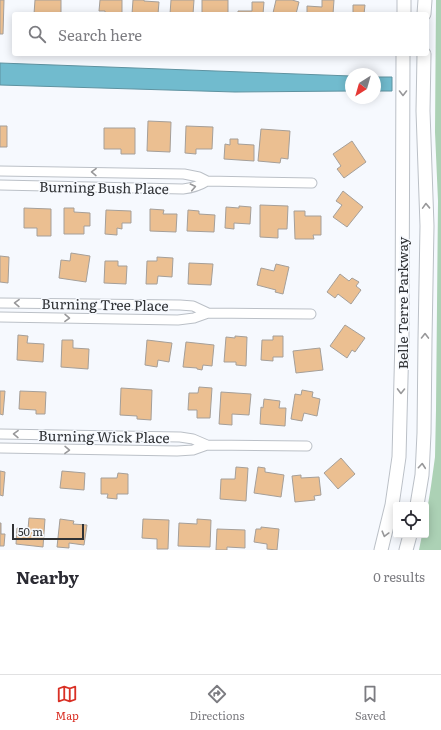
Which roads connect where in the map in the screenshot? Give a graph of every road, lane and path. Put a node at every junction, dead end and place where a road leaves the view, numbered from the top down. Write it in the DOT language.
graph roads {
  1 [pos="404,0"];
  2 [pos="425,0"];
  3 [pos="404,12"];
  4 [pos="424,12"];
  5 [pos="403,56"];
  6 [pos="424,56"];
  7 [pos="0,171"];
  8 [pos="207,181"];
  9 [pos="312,183"];
  10 [pos="0,185"];
  11 [pos="0,303"];
  12 [pos="208,313"];
  13 [pos="311,314"];
  14 [pos="0,317"];
  15 [pos="0,434"];
  16 [pos="208,445"];
  17 [pos="307,446"];
  18 [pos="0,448"];
  19 [pos="417,502"];
  20 [pos="409,538"];
  21 [pos="381,550"];
  22 [pos="406,550"];
  1 -- 3 [label="main road"];
  2 -- 4 [label="main road"];
  5 -- 21 [label="main road, Belle Terre Parkway, one-way"];
  19 -- 6 [label="main road, Belle Terre Parkway, one-way"];
  8 -- 7 [label="street, Burning Bush Place, one-way"];
  8 -- 9 [label="street, Burning Bush Place"];
  10 -- 8 [label="street, Burning Bush Place, one-way"];
  12 -- 11 [label="street, Burning Tree Place, one-way"];
  12 -- 13 [label="street, Burning Tree Place"];
  14 -- 12 [label="street, Burning Tree Place, one-way"];
  16 -- 15 [label="street, Burning Wick Place, one-way"];
  16 -- 17 [label="street, Burning Wick Place"];
  18 -- 16 [label="street, Burning Wick Place, one-way"];
  20 -- 22 [label="main road"];
}
